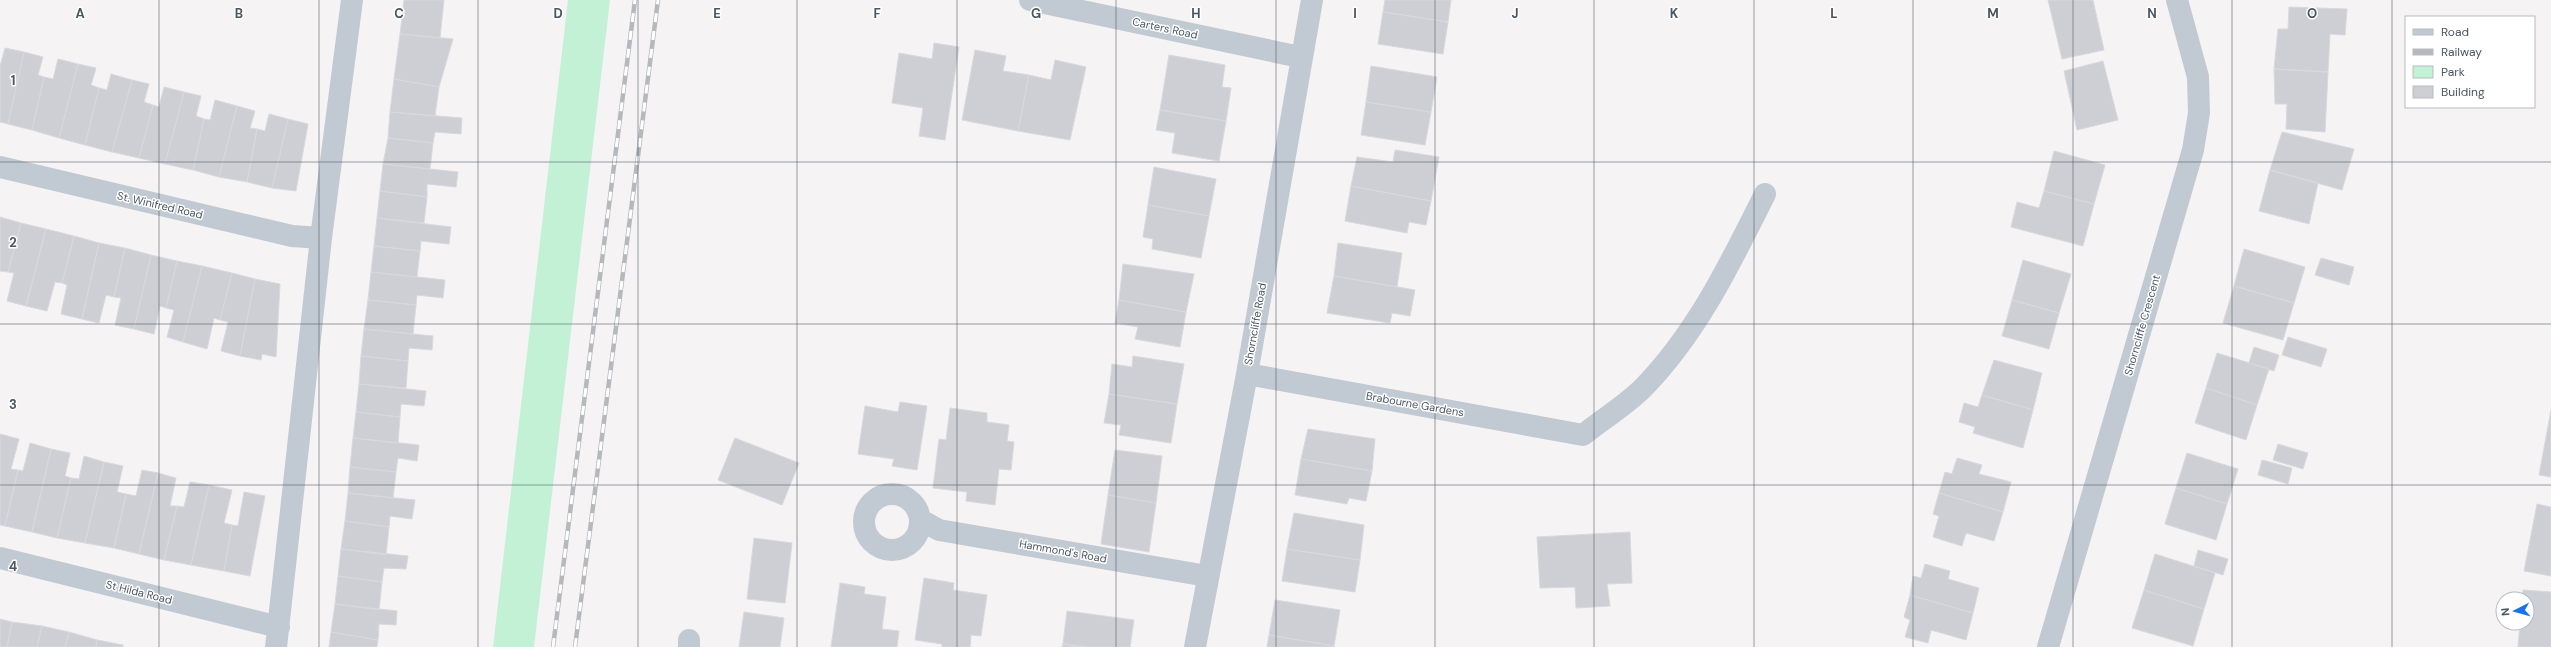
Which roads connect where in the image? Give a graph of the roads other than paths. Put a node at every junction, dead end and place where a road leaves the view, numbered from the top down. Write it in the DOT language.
graph roads {
  1 [pos="352,0"];
  2 [pos="1030,0"];
  3 [pos="1312,0"];
  4 [pos="2177,0"];
  5 [pos="1300,57"];
  6 [pos="0,167"];
  7 [pos="1765,194"];
  8 [pos="321,238"];
  9 [pos="1247,374"];
  10 [pos="921,520"];
  11 [pos="0,558"];
  12 [pos="1206,576"];
  13 [pos="278,637"];
  14 [pos="1195,647"];
  15 [pos="2048,647"];
  1 -- 8 [label="street"];
  2 -- 5 [label="street, Carters Road"];
  3 -- 5 [label="street, Shorncliffe Road"];
  4 -- 15 [label="street, Shorncliffe Crescent"];
  5 -- 9 [label="street, Shorncliffe Road"];
  6 -- 8 [label="street, St. Winifred Road"];
  7 -- 9 [label="street, Brabourne Gardens"];
  8 -- 13 [label="street"];
  9 -- 12 [label="street, Shorncliffe Road"];
  10 -- 12 [label="street, Hammond's Road"];
  11 -- 13 [label="street, St Hilda Road"];
  12 -- 14 [label="street, Shorncliffe Road"];
}
